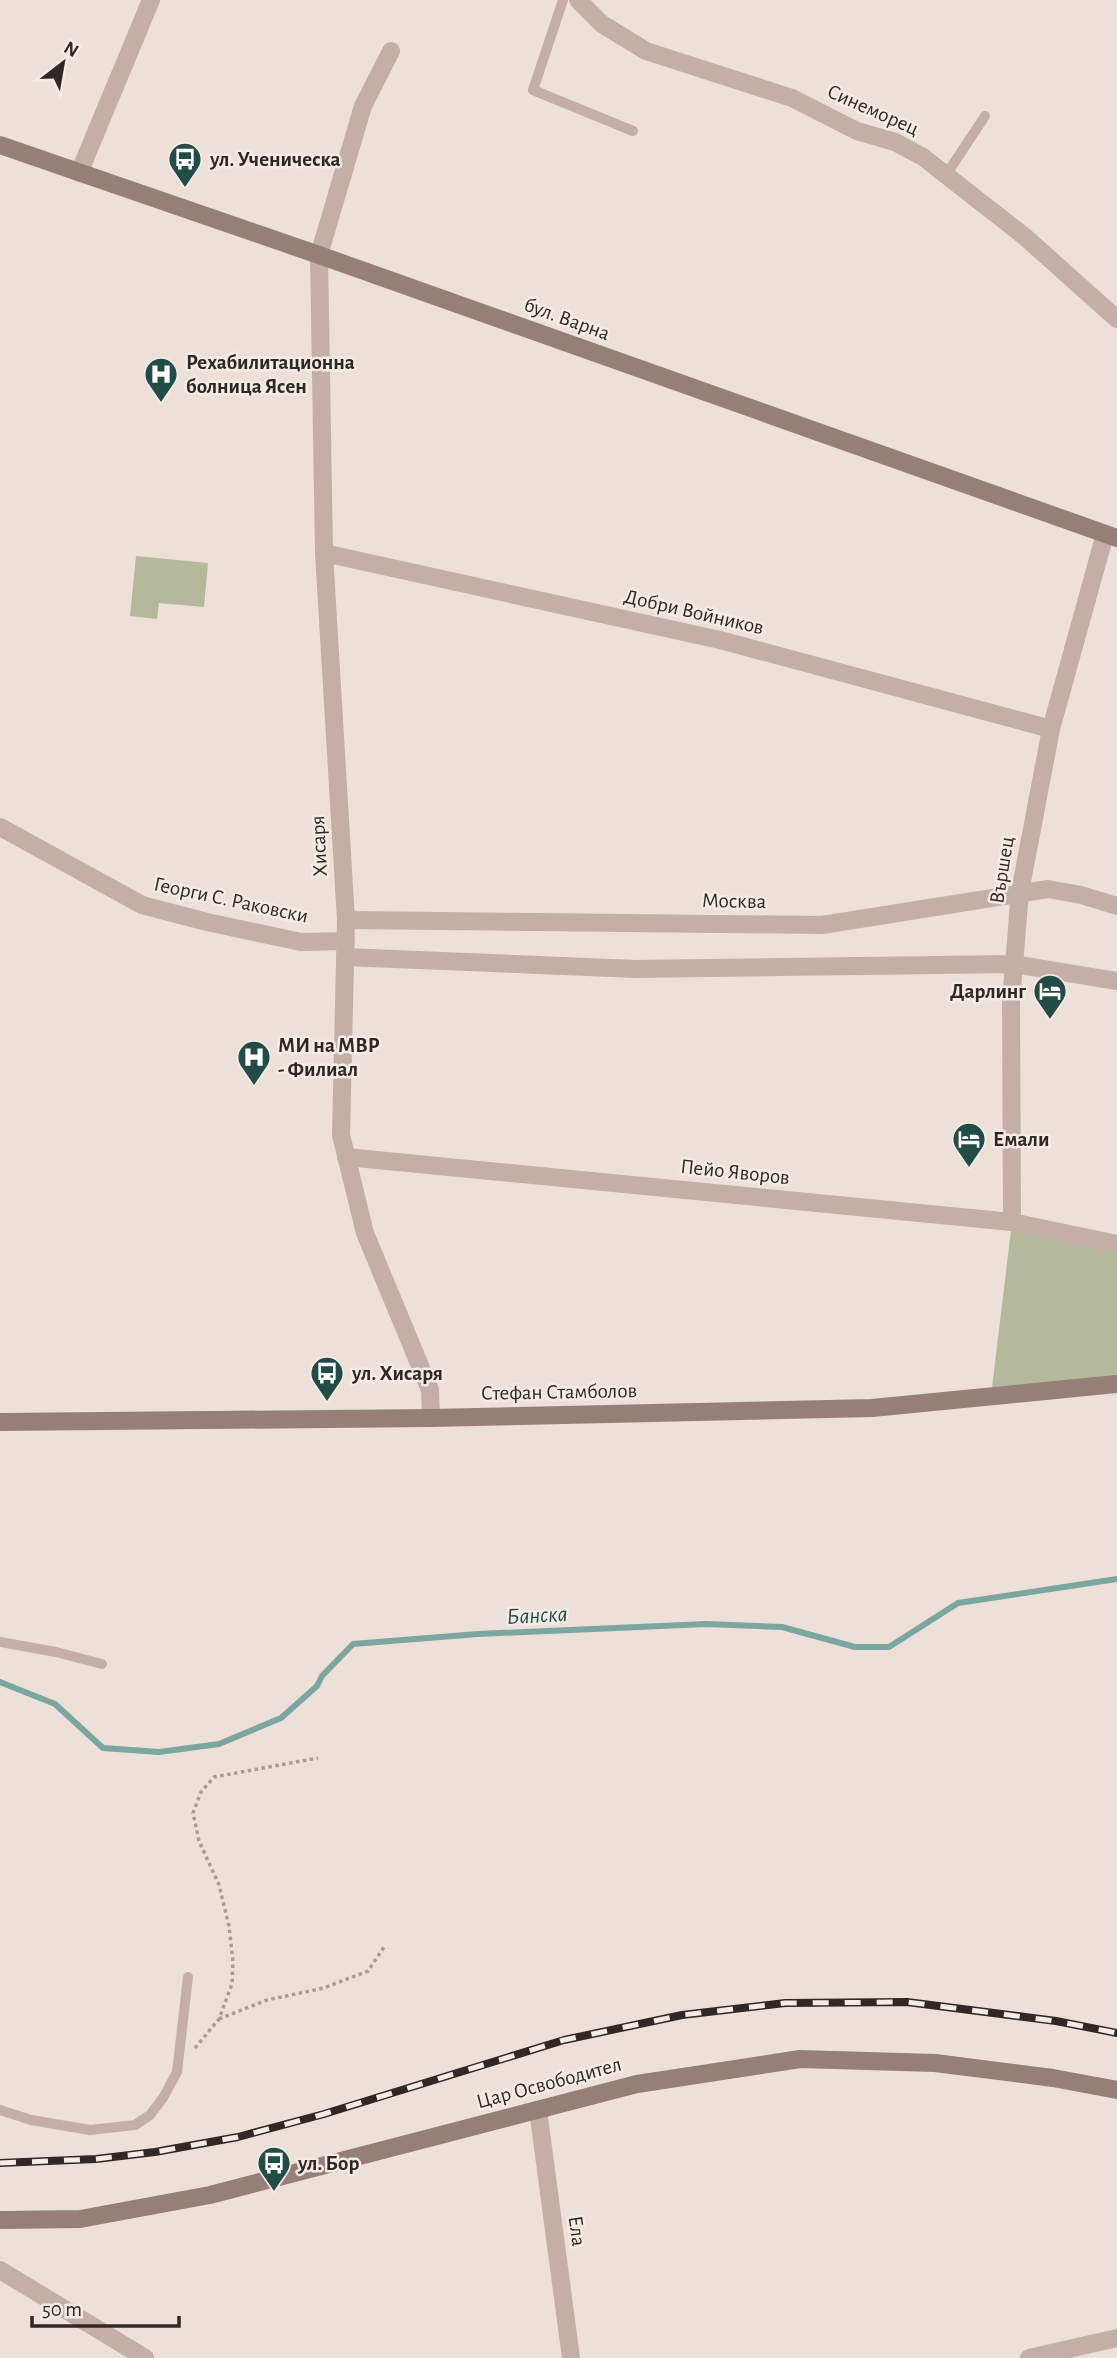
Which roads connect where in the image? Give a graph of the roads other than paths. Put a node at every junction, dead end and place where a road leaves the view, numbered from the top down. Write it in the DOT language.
graph roads {
  1 [pos="151,0"];
  2 [pos="563,0"];
  3 [pos="578,0"];
  4 [pos="391,51"];
  5 [pos="985,116"];
  6 [pos="633,131"];
  7 [pos="0,145"];
  8 [pos="79,173"];
  9 [pos="946,175"];
  10 [pos="319,255"];
  11 [pos="1117,319"];
  12 [pos="1111,536"];
  13 [pos="324,553"];
  14 [pos="1051,729"];
  15 [pos="0,827"];
  16 [pos="1020,892"];
  17 [pos="1117,906"];
  18 [pos="346,920"];
  19 [pos="345,949"];
  20 [pos="1013,964"];
  21 [pos="1117,981"];
  22 [pos="346,1157"];
  23 [pos="1012,1222"];
  24 [pos="1117,1244"];
  25 [pos="1117,1384"];
  26 [pos="431,1418"];
  27 [pos="0,1422"];
  28 [pos="0,1642"];
  29 [pos="102,1664"];
  30 [pos="188,1977"];
  31 [pos="1117,2090"];
  32 [pos="0,2110"];
  33 [pos="538,2110"];
  34 [pos="0,2220"];
  35 [pos="0,2270"];
  36 [pos="1117,2338"];
  37 [pos="145,2358"];
  38 [pos="571,2358"];
  39 [pos="1029,2358"];
  1 -- 8 [label="street"];
  2 -- 6 [label="lane"];
  3 -- 9 [label="street, Синеморец"];
  4 -- 10 [label="street, Хисаря"];
  5 -- 9 [label="lane"];
  7 -- 8 [label="street, бул. Варна"];
  8 -- 10 [label="street, бул. Варна"];
  9 -- 11 [label="street, Синеморец"];
  10 -- 12 [label="street, бул. Варна"];
  10 -- 13 [label="street, Хисаря"];
  12 -- 14 [label="street, Вършец"];
  13 -- 14 [label="street, Добри Войников"];
  13 -- 18 [label="street, Хисаря"];
  14 -- 16 [label="street, Вършец"];
  15 -- 19 [label="street, Георги С. Раковски"];
  16 -- 17 [label="street, Москва"];
  16 -- 18 [label="street, Москва"];
  16 -- 20 [label="street, Вършец"];
  18 -- 19 [label="street, Хисаря"];
  19 -- 20 [label="street"];
  19 -- 22 [label="street, Хисаря"];
  20 -- 21 [label="street"];
  20 -- 23 [label="street, Вършец"];
  22 -- 23 [label="street, Пейо Яворов"];
  22 -- 26 [label="street, Хисаря"];
  23 -- 24 [label="street, Пейо Яворов"];
  25 -- 26 [label="street, Стефан Стамболов"];
  26 -- 27 [label="street, Стефан Стамболов"];
  28 -- 29 [label="lane"];
  30 -- 32 [label="lane"];
  31 -- 33 [label="street, Цар Освободител"];
  33 -- 34 [label="street, Цар Освободител"];
  33 -- 38 [label="street, Ела"];
  35 -- 37 [label="street"];
  36 -- 39 [label="street"];
}
